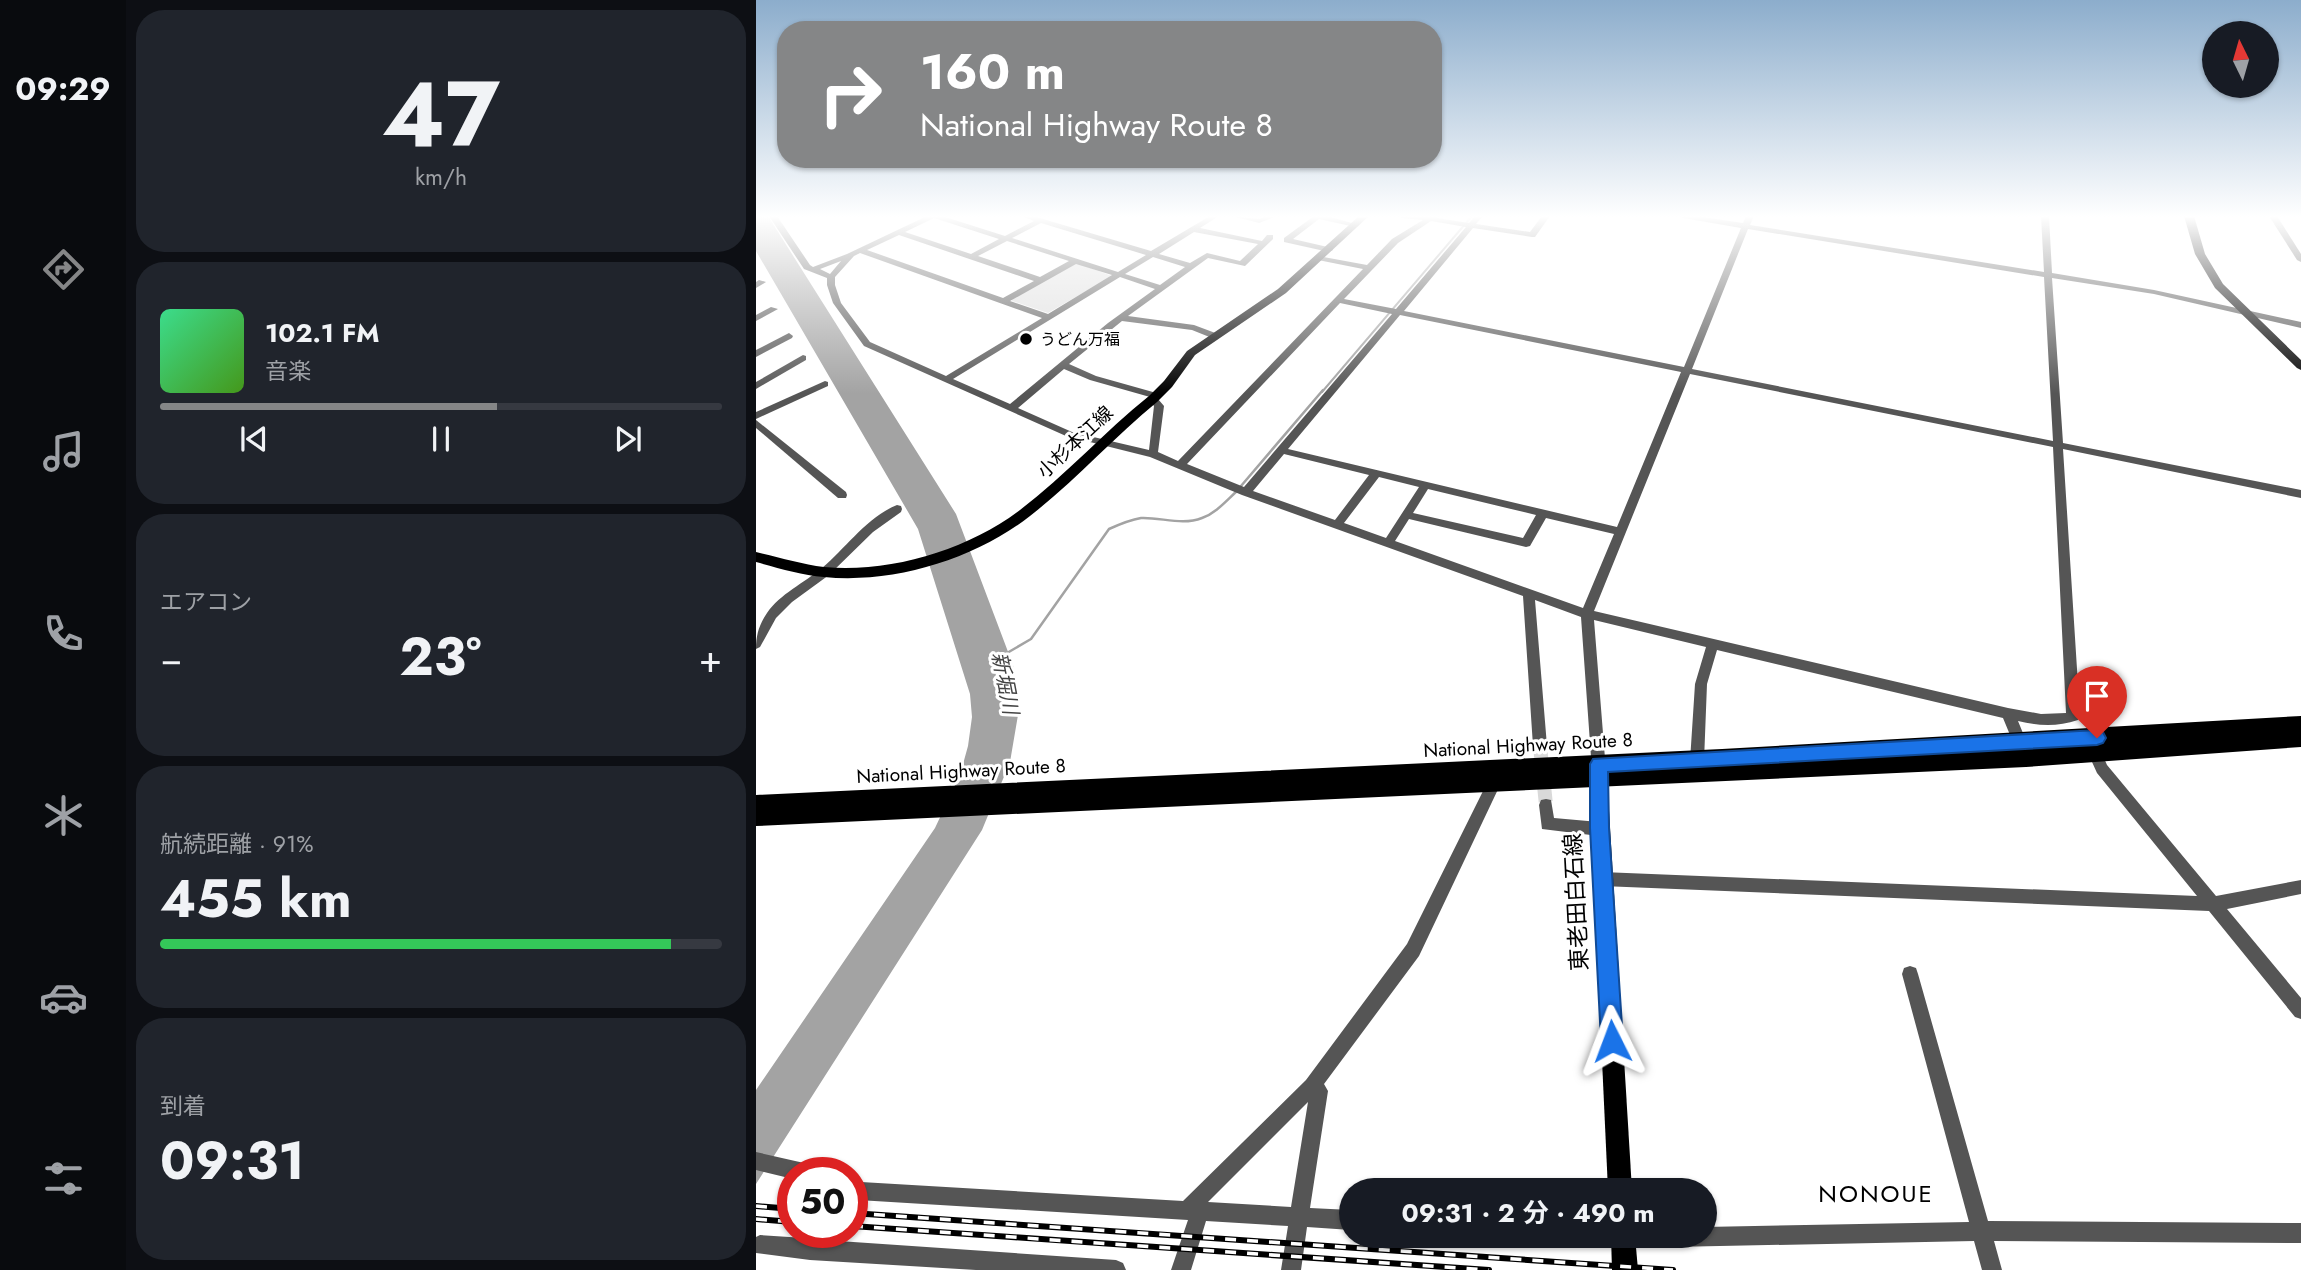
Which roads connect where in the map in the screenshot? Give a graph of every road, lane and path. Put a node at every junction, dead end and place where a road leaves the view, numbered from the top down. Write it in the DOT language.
graph roads {
  1 [pos="826,275"];
  2 [pos="926,275"];
  3 [pos="1026,275"];
  4 [pos="1049,275"];
  5 [pos="1120,275"];
  6 [pos="1178,275"];
  7 [pos="1300,275"];
  8 [pos="1362,275"];
  9 [pos="1429,275"];
  10 [pos="1726,275"];
  11 [pos="2049,275"];
  12 [pos="2051,275"];
  13 [pos="2211,275"];
  14 [pos="831,276"];
  15 [pos="1040,280"];
  16 [pos="1161,288"];
  17 [pos="1336,300"];
  18 [pos="1004,301"];
  19 [pos="774,309"];
  20 [pos="2242,311"];
  21 [pos="1396,314"];
  22 [pos="1048,317"];
  23 [pos="756,318"];
  24 [pos="1121,318"];
  25 [pos="2301,324"];
  26 [pos="789,336"];
  27 [pos="1215,336"];
  28 [pos="756,354"];
  29 [pos="803,358"];
  30 [pos="1063,365"];
  31 [pos="2301,366"];
  32 [pos="1686,372"];
  33 [pos="947,379"];
  34 [pos="825,384"];
  35 [pos="756,386"];
  36 [pos="1155,397"];
  37 [pos="1013,407"];
  38 [pos="756,416"];
  39 [pos="756,423"];
  40 [pos="1102,443"];
  41 [pos="2058,446"];
  42 [pos="1281,450"];
  43 [pos="1153,453"];
  44 [pos="1182,463"];
  45 [pos="1377,472"];
  46 [pos="1426,484"];
  47 [pos="1246,492"];
  48 [pos="2301,494"];
  49 [pos="842,495"];
  50 [pos="897,509"];
  51 [pos="1543,513"];
  52 [pos="1406,516"];
  53 [pos="1337,525"];
  54 [pos="1620,532"];
  55 [pos="1388,543"];
  56 [pos="756,557"];
  57 [pos="825,572"];
  58 [pos="1530,593"];
  59 [pos="1587,614"];
  60 [pos="772,615"];
  61 [pos="756,617"];
  62 [pos="756,644"];
  63 [pos="1712,646"];
  64 [pos="2008,714"];
  65 [pos="2301,724"];
  66 [pos="2301,739"];
  67 [pos="2020,743"];
  68 [pos="1540,746"];
  69 [pos="2095,753"];
  70 [pos="1697,761"];
  71 [pos="1599,771"];
  72 [pos="1494,783"];
  73 [pos="1024,798"];
  74 [pos="756,804"];
  75 [pos="908,804"];
  76 [pos="1546,805"];
  77 [pos="756,817"];
  78 [pos="1599,828"];
  79 [pos="1602,879"];
  80 [pos="2301,887"];
  81 [pos="2211,904"];
  82 [pos="1910,974"];
  83 [pos="2301,1012"];
  84 [pos="1312,1086"];
  85 [pos="1619,1178"];
  86 [pos="868,1192"];
  87 [pos="1193,1211"];
  88 [pos="1299,1216"];
  89 [pos="1339,1219"];
  90 [pos="1982,1231"];
  91 [pos="2301,1233"];
  92 [pos="1717,1235"];
  93 [pos="777,1244"];
  94 [pos="760,1245"];
  95 [pos="868,1246"];
  96 [pos="1624,1248"];
  97 [pos="1116,1270"];
  98 [pos="1181,1270"];
  99 [pos="1292,1270"];
  100 [pos="1625,1270"];
  101 [pos="1993,1270"];
  1 -- 14 [label="street"];
  2 -- 18 [label="street"];
  3 -- 15 [label="street"];
  4 -- 15 [label="street"];
  5 -- 16 [label="street"];
  5 -- 22 [label="street"];
  6 -- 16 [label="street"];
  7 -- 27 [label="main road, 小杉本江線"];
  8 -- 17 [label="street"];
  9 -- 21 [label="street"];
  10 -- 32 [label="street"];
  11 -- 41 [label="street"];
  12 -- 20 [label="street"];
  13 -- 20 [label="main road"];
  14 -- 33 [label="street"];
  15 -- 18 [label="street"];
  16 -- 24 [label="street"];
  17 -- 21 [label="street"];
  17 -- 44 [label="street"];
  18 -- 22 [label="street"];
  19 -- 23 [label="street"];
  20 -- 25 [label="street"];
  20 -- 31 [label="main road"];
  21 -- 32 [label="street"];
  21 -- 42 [label="street"];
  22 -- 33 [label="street"];
  24 -- 27 [label="street"];
  24 -- 30 [label="street"];
  26 -- 28 [label="street"];
  27 -- 36 [label="main road, 小杉本江線"];
  29 -- 35 [label="street"];
  30 -- 36 [label="street"];
  30 -- 37 [label="street"];
  32 -- 41 [label="street"];
  32 -- 54 [label="street"];
  33 -- 37 [label="street"];
  34 -- 38 [label="street"];
  36 -- 40 [label="main road, 小杉本江線"];
  36 -- 43 [label="street"];
  37 -- 40 [label="street"];
  39 -- 49 [label="street"];
  40 -- 43 [label="street"];
  40 -- 57 [label="main road, 小杉本江線"];
  41 -- 48 [label="street"];
  41 -- 64 [label="street"];
  42 -- 45 [label="street"];
  42 -- 47 [label="street"];
  43 -- 44 [label="street"];
  44 -- 47 [label="street"];
  45 -- 46 [label="street"];
  45 -- 53 [label="street"];
  46 -- 51 [label="street"];
  46 -- 52 [label="street"];
  47 -- 53 [label="street"];
  50 -- 57 [label="street"];
  51 -- 52 [label="street"];
  51 -- 54 [label="street"];
  52 -- 55 [label="street"];
  53 -- 55 [label="street"];
  54 -- 59 [label="street"];
  55 -- 58 [label="street"];
  56 -- 57 [label="main road, 小杉本江線"];
  57 -- 60 [label="street"];
  58 -- 59 [label="street"];
  58 -- 68 [label="street"];
  59 -- 63 [label="street"];
  59 -- 71 [label="street"];
  60 -- 61 [label="street"];
  60 -- 62 [label="street"];
  63 -- 64 [label="street"];
  63 -- 70 [label="street"];
  64 -- 67 [label="street"];
  65 -- 67 [label="highway, National Highway Route 8"];
  66 -- 69 [label="highway, National Highway Route 8"];
  67 -- 70 [label="highway, National Highway Route 8"];
  69 -- 71 [label="highway, National Highway Route 8"];
  69 -- 81 [label="street"];
  70 -- 71 [label="highway, National Highway Route 8"];
  71 -- 72 [label="highway, National Highway Route 8"];
  71 -- 73 [label="highway, National Highway Route 8"];
  71 -- 78 [label="main road, 東老田白石線"];
  72 -- 73 [label="highway, National Highway Route 8"];
  72 -- 84 [label="street"];
  73 -- 75 [label="highway, National Highway Route 8"];
  74 -- 75 [label="highway, National Highway Route 8"];
  75 -- 77 [label="highway, National Highway Route 8"];
  76 -- 78 [label="street"];
  78 -- 79 [label="main road, 東老田白石線"];
  79 -- 81 [label="street"];
  79 -- 85 [label="main road, 東老田白石線"];
  80 -- 81 [label="street"];
  81 -- 83 [label="street"];
  82 -- 90 [label="street"];
  84 -- 87 [label="street"];
  84 -- 88 [label="street"];
  86 -- 87 [label="street"];
  87 -- 88 [label="street"];
  87 -- 98 [label="street"];
  88 -- 89 [label="street"];
  88 -- 99 [label="street"];
  90 -- 91 [label="street"];
  90 -- 92 [label="street"];
  90 -- 101 [label="street"];
  93 -- 94 [label="street"];
  95 -- 97 [label="street"];
  96 -- 100 [label="main road"];
}
